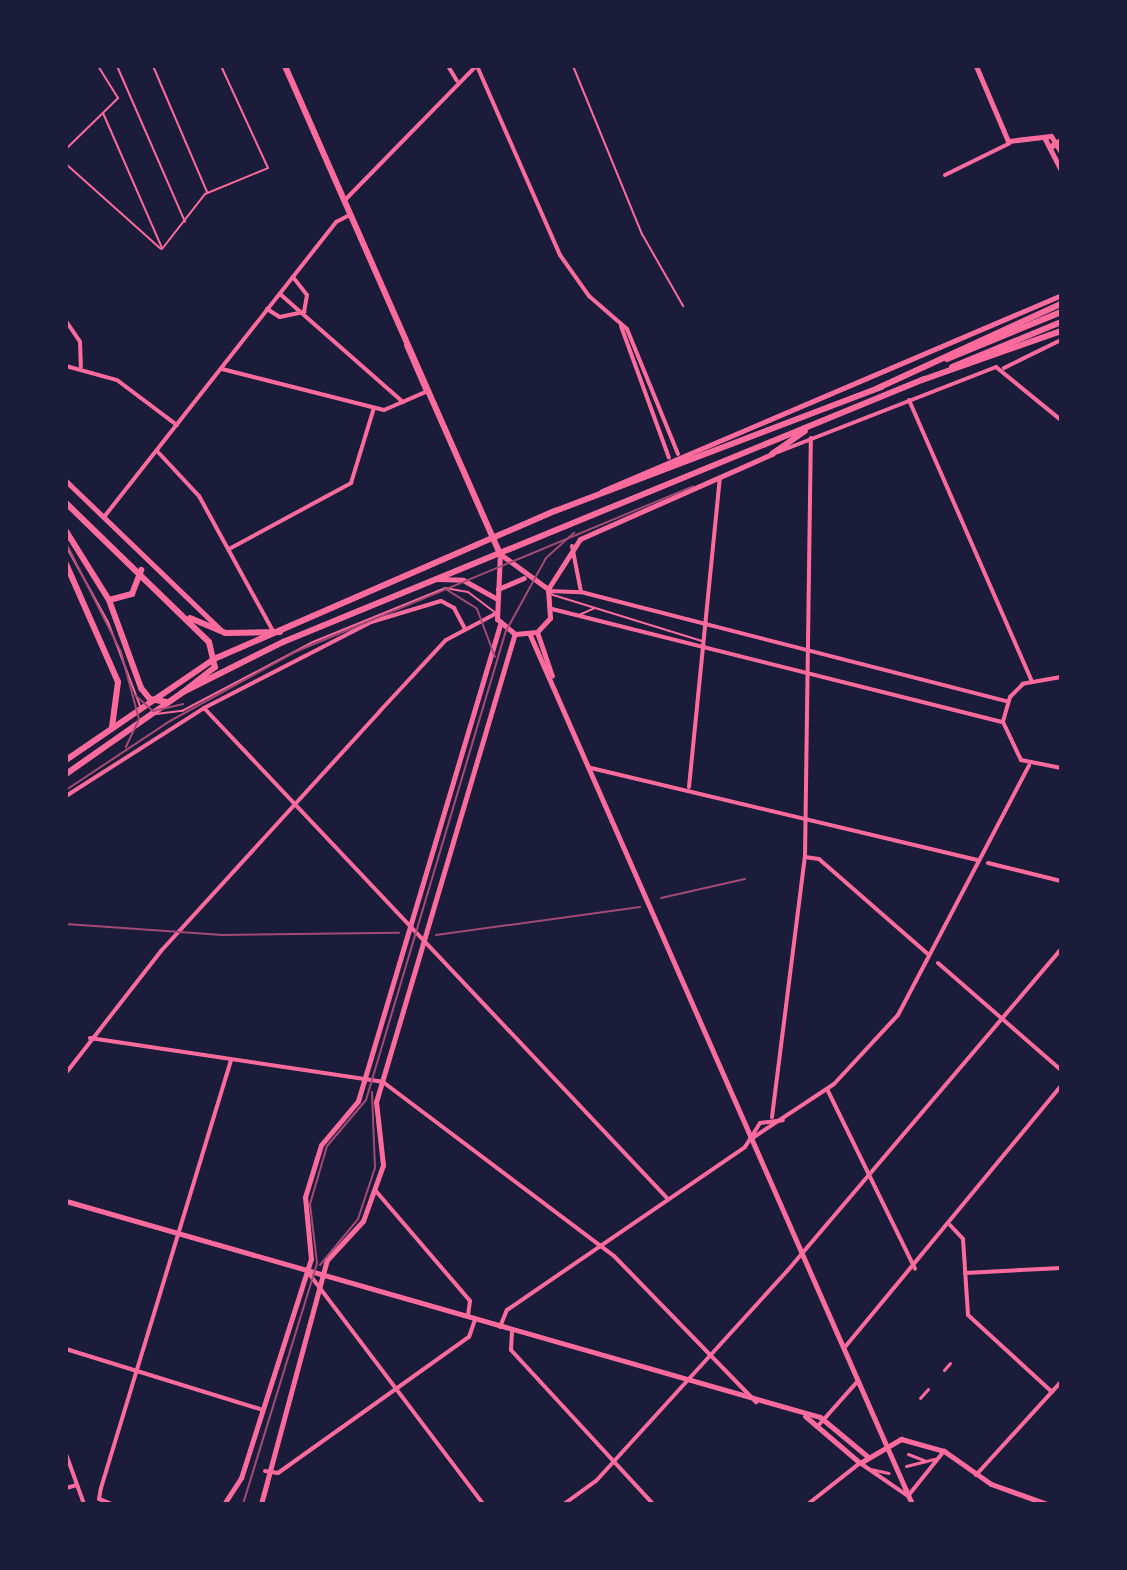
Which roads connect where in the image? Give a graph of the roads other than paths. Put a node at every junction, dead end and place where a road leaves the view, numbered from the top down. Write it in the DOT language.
graph roads {
  1 [pos="98,66"];
  2 [pos="117,66"];
  3 [pos="153,66"];
  4 [pos="221,66"];
  5 [pos="285,66"];
  6 [pos="448,66"];
  7 [pos="476,66"];
  8 [pos="573,66"];
  9 [pos="976,66"];
  10 [pos="457,81"];
  11 [pos="103,113"];
  12 [pos="1010,143"];
  13 [pos="1056,144"];
  14 [pos="66,149"];
  15 [pos="1061,152"];
  16 [pos="66,164"];
  17 [pos="1061,170"];
  18 [pos="945,175"];
  19 [pos="207,193"];
  20 [pos="344,201"];
  21 [pos="350,215"];
  22 [pos="185,222"];
  23 [pos="162,249"];
  24 [pos="293,277"];
  25 [pos="280,294"];
  26 [pos="1061,295"];
  27 [pos="1061,304"];
  28 [pos="683,306"];
  29 [pos="267,309"];
  30 [pos="304,312"];
  31 [pos="1061,312"];
  32 [pos="66,321"];
  33 [pos="1061,322"];
  34 [pos="621,326"];
  35 [pos="1061,331"];
  36 [pos="1061,340"];
  37 [pos="66,366"];
  38 [pos="81,367"];
  39 [pos="1004,368"];
  40 [pos="222,369"];
  41 [pos="922,380"];
  42 [pos="878,388"];
  43 [pos="428,391"];
  44 [pos="909,400"];
  45 [pos="403,402"];
  46 [pos="374,408"];
  47 [pos="1061,420"];
  48 [pos="177,425"];
  49 [pos="811,427"];
  50 [pos="811,438"];
  51 [pos="157,451"];
  52 [pos="678,454"];
  53 [pos="772,454"];
  54 [pos="669,458"];
  55 [pos="720,479"];
  56 [pos="66,481"];
  57 [pos="602,491"];
  58 [pos="66,503"];
  59 [pos="103,519"];
  60 [pos="66,531"];
  61 [pos="493,537"];
  62 [pos="66,546"];
  63 [pos="572,546"];
  64 [pos="229,549"];
  65 [pos="500,554"];
  66 [pos="142,557"];
  67 [pos="66,564"];
  68 [pos="141,570"];
  69 [pos="524,578"];
  70 [pos="437,579"];
  71 [pos="578,584"];
  72 [pos="498,589"];
  73 [pos="569,590"];
  74 [pos="548,591"];
  75 [pos="581,592"];
  76 [pos="496,598"];
  77 [pos="109,600"];
  78 [pos="596,607"];
  79 [pos="552,609"];
  80 [pos="495,613"];
  81 [pos="579,615"];
  82 [pos="190,618"];
  83 [pos="500,625"];
  84 [pos="708,626"];
  85 [pos="465,629"];
  86 [pos="276,632"];
  87 [pos="537,632"];
  88 [pos="225,633"];
  89 [pos="515,634"];
  90 [pos="699,634"];
  91 [pos="530,635"];
  92 [pos="706,647"];
  93 [pos="811,651"];
  94 [pos="214,659"];
  95 [pos="811,674"];
  96 [pos="552,676"];
  97 [pos="1061,677"];
  98 [pos="1031,679"];
  99 [pos="183,692"];
  100 [pos="150,699"];
  101 [pos="1007,701"];
  102 [pos="167,702"];
  103 [pos="140,706"];
  104 [pos="204,708"];
  105 [pos="154,714"];
  106 [pos="1003,722"];
  107 [pos="112,727"];
  108 [pos="66,759"];
  109 [pos="1029,765"];
  110 [pos="591,768"];
  111 [pos="1061,768"];
  112 [pos="66,774"];
  113 [pos="689,787"];
  114 [pos="66,796"];
  115 [pos="295,805"];
  116 [pos="806,817"];
  117 [pos="984,856"];
  118 [pos="805,857"];
  119 [pos="976,860"];
  120 [pos="988,863"];
  121 [pos="979,867"];
  122 [pos="1061,881"];
  123 [pos="410,926"];
  124 [pos="424,941"];
  125 [pos="1061,949"];
  126 [pos="932,954"];
  127 [pos="938,963"];
  128 [pos="930,964"];
  129 [pos="1002,1019"];
  130 [pos="90,1038"];
  131 [pos="231,1060"];
  132 [pos="1061,1070"];
  133 [pos="66,1073"];
  134 [pos="366,1075"];
  135 [pos="383,1082"];
  136 [pos="1061,1086"];
  137 [pos="827,1089"];
  138 [pos="772,1117"];
  139 [pos="783,1120"];
  140 [pos="754,1137"];
  141 [pos="868,1177"];
  142 [pos="375,1190"];
  143 [pos="668,1199"];
  144 [pos="66,1201"];
  145 [pos="950,1225"];
  146 [pos="179,1234"];
  147 [pos="601,1246"];
  148 [pos="803,1252"];
  149 [pos="1061,1268"];
  150 [pos="915,1269"];
  151 [pos="307,1271"];
  152 [pos="965,1273"];
  153 [pos="323,1276"];
  154 [pos="318,1293"];
  155 [pos="467,1318"];
  156 [pos="475,1320"];
  157 [pos="500,1327"];
  158 [pos="512,1331"];
  159 [pos="845,1347"];
  160 [pos="66,1349"];
  161 [pos="713,1352"];
  162 [pos="950,1363"];
  163 [pos="944,1370"];
  164 [pos="137,1371"];
  165 [pos="859,1380"];
  166 [pos="686,1382"];
  167 [pos="1061,1382"];
  168 [pos="394,1388"];
  169 [pos="928,1389"];
  170 [pos="1052,1392"];
  171 [pos="920,1398"];
  172 [pos="756,1402"];
  173 [pos="263,1410"];
  174 [pos="804,1415"];
  175 [pos="823,1419"];
  176 [pos="817,1427"];
  177 [pos="886,1444"];
  178 [pos="944,1451"];
  179 [pos="66,1454"];
  180 [pos="908,1454"];
  181 [pos="867,1456"];
  182 [pos="935,1459"];
  183 [pos="613,1461"];
  184 [pos="928,1461"];
  185 [pos="860,1463"];
  186 [pos="906,1466"];
  187 [pos="870,1469"];
  188 [pos="265,1471"];
  189 [pos="889,1473"];
  190 [pos="976,1475"];
  191 [pos="77,1485"];
  192 [pos="66,1488"];
  193 [pos="908,1496"];
  194 [pos="84,1504"];
  195 [pos="112,1504"];
  196 [pos="224,1504"];
  197 [pos="261,1504"];
  198 [pos="483,1504"];
  199 [pos="564,1504"];
  200 [pos="653,1504"];
  201 [pos="808,1504"];
  202 [pos="912,1504"];
  203 [pos="1038,1504"];
  204 [pos="1047,1504"];
  1 -- 11 [label="lane"];
  2 -- 22 [label="lane"];
  3 -- 19 [label="lane"];
  4 -- 19 [label="lane"];
  5 -- 20 [label="main road"];
  6 -- 10 [label="street"];
  7 -- 10 [label="street"];
  7 -- 34 [label="street"];
  8 -- 28 [label="lane"];
  9 -- 12 [label="street"];
  10 -- 20 [label="street"];
  11 -- 14 [label="lane"];
  11 -- 23 [label="lane"];
  12 -- 13 [label="street"];
  12 -- 18 [label="street"];
  13 -- 15 [label="street"];
  13 -- 17 [label="street"];
  16 -- 23 [label="lane"];
  19 -- 22 [label="lane"];
  20 -- 21 [label="main road"];
  21 -- 24 [label="street"];
  21 -- 43 [label="main road"];
  22 -- 23 [label="lane"];
  24 -- 25 [label="street"];
  24 -- 30 [label="street"];
  25 -- 29 [label="street"];
  25 -- 30 [label="street"];
  26 -- 52 [label="street"];
  27 -- 42 [label="main road"];
  29 -- 30 [label="street"];
  29 -- 40 [label="street"];
  30 -- 45 [label="street"];
  31 -- 42 [label="main road"];
  32 -- 38 [label="street"];
  33 -- 41 [label="main road"];
  34 -- 52 [label="street"];
  34 -- 54 [label="street"];
  35 -- 41 [label="main road"];
  36 -- 39 [label="street"];
  37 -- 38 [label="street"];
  38 -- 48 [label="street"];
  39 -- 44 [label="street"];
  39 -- 47 [label="street"];
  40 -- 46 [label="street"];
  40 -- 48 [label="street"];
  41 -- 49 [label="main road"];
  42 -- 57 [label="main road"];
  43 -- 45 [label="street"];
  43 -- 61 [label="main road"];
  44 -- 50 [label="street"];
  44 -- 98 [label="street"];
  45 -- 46 [label="street"];
  46 -- 64 [label="street"];
  48 -- 51 [label="street"];
  49 -- 53 [label="main road"];
  49 -- 65 [label="main road"];
  50 -- 53 [label="street"];
  50 -- 93 [label="street"];
  51 -- 59 [label="street"];
  51 -- 64 [label="street"];
  52 -- 54 [label="street"];
  53 -- 55 [label="street"];
  54 -- 57 [label="street"];
  55 -- 63 [label="street"];
  55 -- 84 [label="street"];
  56 -- 59 [label="street"];
  57 -- 61 [label="main road"];
  58 -- 68 [label="main road"];
  59 -- 66 [label="street"];
  60 -- 77 [label="main road"];
  61 -- 65 [label="main road"];
  61 -- 86 [label="main road"];
  62 -- 103 [label="lane"];
  63 -- 71 [label="street"];
  63 -- 74 [label="street"];
  64 -- 86 [label="street"];
  65 -- 69 [label="street"];
  65 -- 70 [label="main road"];
  65 -- 72 [label="street"];
  66 -- 68 [label="street"];
  66 -- 88 [label="street"];
  67 -- 107 [label="main road"];
  68 -- 77 [label="main road"];
  68 -- 82 [label="main road"];
  69 -- 72 [label="street"];
  69 -- 74 [label="street"];
  70 -- 76 [label="street"];
  70 -- 99 [label="main road"];
  71 -- 73 [label="street"];
  71 -- 75 [label="street"];
  72 -- 76 [label="street"];
  73 -- 74 [label="street"];
  73 -- 75 [label="street"];
  74 -- 78 [label="lane"];
  74 -- 79 [label="street"];
  75 -- 84 [label="street"];
  76 -- 80 [label="street"];
  77 -- 100 [label="main road"];
  78 -- 81 [label="lane"];
  78 -- 90 [label="lane"];
  79 -- 81 [label="street"];
  79 -- 87 [label="street"];
  80 -- 83 [label="street"];
  80 -- 85 [label="street"];
  80 -- 105 [label="lane"];
  81 -- 92 [label="street"];
  82 -- 88 [label="main road"];
  82 -- 94 [label="main road"];
  83 -- 89 [label="street"];
  83 -- 123 [label="street"];
  84 -- 90 [label="lane"];
  84 -- 92 [label="street"];
  84 -- 93 [label="street"];
  85 -- 104 [label="street"];
  85 -- 115 [label="street"];
  86 -- 88 [label="main road"];
  86 -- 94 [label="main road"];
  87 -- 91 [label="street"];
  87 -- 96 [label="street"];
  89 -- 91 [label="street"];
  89 -- 124 [label="street"];
  90 -- 92 [label="lane"];
  91 -- 96 [label="street"];
  92 -- 95 [label="street"];
  92 -- 113 [label="street"];
  93 -- 95 [label="street"];
  93 -- 101 [label="street"];
  94 -- 99 [label="main road"];
  94 -- 100 [label="main road"];
  95 -- 106 [label="street"];
  95 -- 116 [label="street"];
  96 -- 110 [label="street"];
  97 -- 98 [label="street"];
  98 -- 101 [label="street"];
  99 -- 102 [label="main road"];
  100 -- 102 [label="main road"];
  100 -- 103 [label="main road"];
  101 -- 106 [label="street"];
  102 -- 105 [label="main road"];
  103 -- 105 [label="lane"];
  103 -- 107 [label="main road"];
  104 -- 114 [label="street"];
  104 -- 115 [label="street"];
  105 -- 112 [label="main road"];
  106 -- 109 [label="street"];
  107 -- 108 [label="main road"];
  109 -- 111 [label="street"];
  109 -- 117 [label="street"];
  110 -- 113 [label="street"];
  110 -- 140 [label="street"];
  113 -- 116 [label="street"];
  115 -- 123 [label="street"];
  115 -- 130 [label="street"];
  116 -- 118 [label="street"];
  116 -- 119 [label="street"];
  117 -- 119 [label="street"];
  117 -- 120 [label="street"];
  118 -- 126 [label="street"];
  118 -- 138 [label="street"];
  119 -- 121 [label="street"];
  120 -- 121 [label="street"];
  120 -- 122 [label="street"];
  121 -- 126 [label="street"];
  123 -- 124 [label="street"];
  123 -- 134 [label="street"];
  124 -- 135 [label="street"];
  124 -- 143 [label="street"];
  125 -- 129 [label="street"];
  126 -- 127 [label="street"];
  126 -- 128 [label="street"];
  127 -- 128 [label="street"];
  127 -- 129 [label="street"];
  128 -- 137 [label="street"];
  129 -- 132 [label="street"];
  129 -- 141 [label="street"];
  130 -- 131 [label="street"];
  130 -- 133 [label="street"];
  131 -- 134 [label="street"];
  131 -- 146 [label="street"];
  134 -- 135 [label="street"];
  134 -- 151 [label="street"];
  135 -- 142 [label="street"];
  135 -- 147 [label="street"];
  136 -- 145 [label="street"];
  137 -- 139 [label="street"];
  137 -- 141 [label="street"];
  138 -- 139 [label="street"];
  138 -- 140 [label="street"];
  139 -- 140 [label="street"];
  140 -- 143 [label="street"];
  140 -- 148 [label="street"];
  141 -- 148 [label="street"];
  141 -- 150 [label="street"];
  142 -- 153 [label="street"];
  142 -- 155 [label="street"];
  143 -- 147 [label="street"];
  144 -- 146 [label="street"];
  145 -- 150 [label="street"];
  145 -- 152 [label="street"];
  146 -- 151 [label="street"];
  146 -- 164 [label="street"];
  147 -- 157 [label="street"];
  147 -- 161 [label="street"];
  148 -- 159 [label="street"];
  148 -- 161 [label="street"];
  149 -- 152 [label="street"];
  150 -- 159 [label="street"];
  151 -- 153 [label="street"];
  151 -- 154 [label="street"];
  151 -- 173 [label="street"];
  152 -- 170 [label="street"];
  153 -- 154 [label="street"];
  153 -- 155 [label="street"];
  154 -- 168 [label="street"];
  154 -- 188 [label="street"];
  155 -- 156 [label="street"];
  156 -- 157 [label="street"];
  156 -- 168 [label="street"];
  157 -- 158 [label="street"];
  158 -- 166 [label="street"];
  158 -- 183 [label="street"];
  159 -- 165 [label="street"];
  160 -- 164 [label="street"];
  161 -- 166 [label="street"];
  161 -- 172 [label="street"];
  162 -- 163 [label="street"];
  164 -- 173 [label="street"];
  164 -- 195 [label="street"];
  165 -- 175 [label="street"];
  165 -- 177 [label="street"];
  166 -- 172 [label="street"];
  166 -- 183 [label="street"];
  167 -- 170 [label="street"];
  168 -- 188 [label="street"];
  168 -- 198 [label="street"];
  169 -- 171 [label="street"];
  170 -- 190 [label="street"];
  172 -- 174 [label="street"];
  173 -- 196 [label="street"];
  174 -- 175 [label="street"];
  174 -- 176 [label="street"];
  175 -- 176 [label="street"];
  175 -- 181 [label="street"];
  176 -- 185 [label="street"];
  177 -- 178 [label="street"];
  177 -- 181 [label="street"];
  177 -- 193 [label="street"];
  178 -- 190 [label="street"];
  178 -- 193 [label="street"];
  179 -- 191 [label="street"];
  180 -- 184 [label="street"];
  181 -- 185 [label="street"];
  182 -- 184 [label="street"];
  183 -- 199 [label="street"];
  183 -- 200 [label="street"];
  184 -- 186 [label="street"];
  185 -- 193 [label="street"];
  185 -- 201 [label="street"];
  187 -- 189 [label="street"];
  188 -- 197 [label="street"];
  190 -- 203 [label="street"];
  191 -- 192 [label="street"];
  191 -- 194 [label="street"];
  193 -- 202 [label="street"];
  203 -- 204 [label="street"];
}
